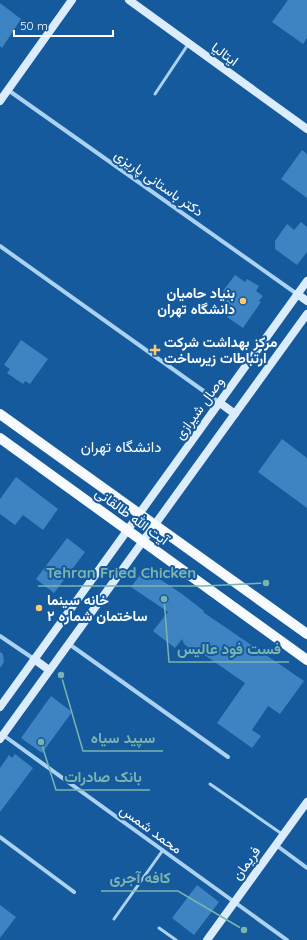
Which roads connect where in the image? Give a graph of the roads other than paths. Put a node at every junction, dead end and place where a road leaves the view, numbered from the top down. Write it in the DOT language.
graph roads {
  1 [pos="72,0"];
  2 [pos="129,0"];
  3 [pos="188,43"];
  4 [pos="8,90"];
  5 [pos="155,94"];
  6 [pos="0,100"];
  7 [pos="307,129"];
  8 [pos="0,246"];
  9 [pos="307,281"];
  10 [pos="297,294"];
  11 [pos="307,301"];
  12 [pos="307,314"];
  13 [pos="220,403"];
  14 [pos="0,414"];
  15 [pos="235,414"];
  16 [pos="0,438"];
  17 [pos="140,514"];
  18 [pos="154,525"];
  19 [pos="128,530"];
  20 [pos="142,541"];
  21 [pos="307,634"];
  22 [pos="0,636"];
  23 [pos="68,644"];
  24 [pos="34,660"];
  25 [pos="307,660"];
  26 [pos="49,670"];
  27 [pos="0,707"];
  28 [pos="1,737"];
  29 [pos="228,757"];
  30 [pos="210,784"];
  31 [pos="307,802"];
  32 [pos="283,835"];
  33 [pos="0,837"];
  34 [pos="276,845"];
  35 [pos="163,850"];
  36 [pos="307,868"];
  37 [pos="74,892"];
  38 [pos="234,902"];
  39 [pos="114,919"];
  40 [pos="158,928"];
  41 [pos="176,940"];
  42 [pos="207,940"];
  43 [pos="287,940"];
  1 -- 4 [label="main road"];
  2 -- 3 [label="main road, ایتالیا"];
  3 -- 5 [label="lane"];
  3 -- 7 [label="main road, ایتالیا"];
  4 -- 6 [label="main road"];
  4 -- 10 [label="street, دکتر باستانی پاریزی"];
  8 -- 13 [label="street"];
  9 -- 10 [label="main road, وصال شیرازی"];
  10 -- 11 [label="main road"];
  10 -- 13 [label="main road, وصال شیرازی"];
  12 -- 15 [label="main road"];
  13 -- 15 [label="main road"];
  13 -- 17 [label="main road, وصال شیرازی"];
  14 -- 17 [label="main road, آیت الله طالقانی"];
  15 -- 18 [label="main road"];
  16 -- 19 [label="main road, آیت الله طالقانی"];
  17 -- 18 [label="main road, آیت الله طالقانی"];
  17 -- 19 [label="main road, وصال شیرازی"];
  18 -- 20 [label="main road"];
  18 -- 21 [label="main road, آیت الله طالقانی"];
  19 -- 20 [label="main road, آیت الله طالقانی"];
  19 -- 24 [label="main road, وصال شیرازی"];
  20 -- 23 [label="main road"];
  20 -- 25 [label="main road, آیت الله طالقانی"];
  22 -- 24 [label="street"];
  23 -- 26 [label="main road"];
  23 -- 29 [label="street"];
  24 -- 26 [label="main road"];
  24 -- 27 [label="main road, وصال شیرازی"];
  26 -- 28 [label="main road"];
  28 -- 35 [label="street, محمد شمس"];
  30 -- 32 [label="lane"];
  31 -- 32 [label="main road, فریمان"];
  32 -- 34 [label="main road, فریمان"];
  33 -- 37 [label="street"];
  34 -- 36 [label="street"];
  34 -- 38 [label="main road, فریمان"];
  35 -- 38 [label="street, محمد شمس"];
  35 -- 39 [label="lane"];
  38 -- 42 [label="main road, فریمان"];
  38 -- 43 [label="street, محمد شمس"];
  40 -- 41 [label="lane"];
}
